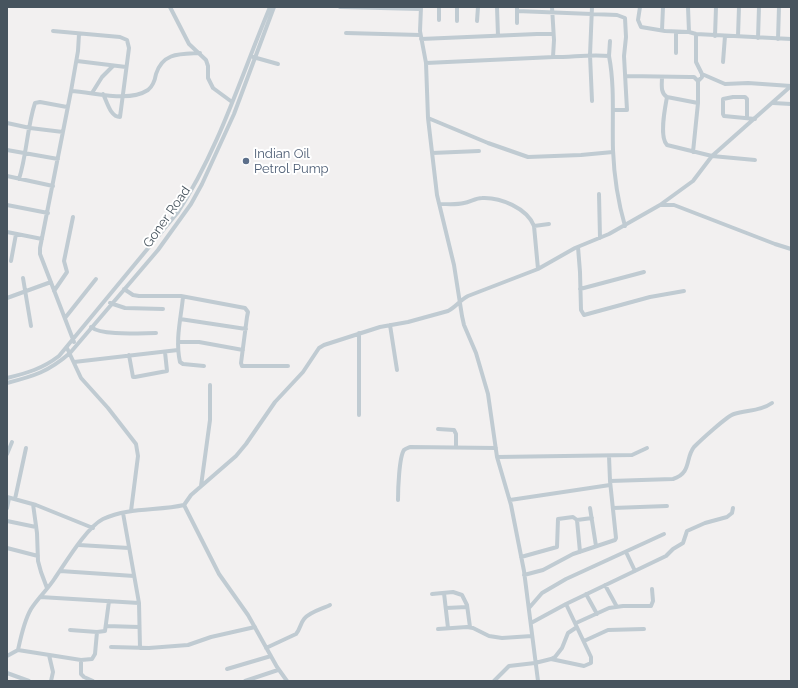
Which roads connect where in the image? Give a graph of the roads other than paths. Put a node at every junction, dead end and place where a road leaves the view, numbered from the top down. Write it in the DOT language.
graph roads {
  1 [pos="170,7"];
  2 [pos="270,7"];
  3 [pos="274,7"];
  4 [pos="340,7"];
  5 [pos="439,7"];
  6 [pos="456,7"];
  7 [pos="478,7"];
  8 [pos="497,7"];
  9 [pos="592,7"];
  10 [pos="640,7"];
  11 [pos="663,7"];
  12 [pos="688,7"];
  13 [pos="716,7"];
  14 [pos="739,7"];
  15 [pos="759,7"];
  16 [pos="779,7"];
  17 [pos="421,8"];
  18 [pos="517,9"];
  19 [pos="551,9"];
  20 [pos="592,13"];
  21 [pos="439,20"];
  22 [pos="457,21"];
  23 [pos="477,21"];
  24 [pos="517,23"];
  25 [pos="662,30"];
  26 [pos="53,31"];
  27 [pos="676,32"];
  28 [pos="689,32"];
  29 [pos="346,33"];
  30 [pos="79,34"];
  31 [pos="553,34"];
  32 [pos="696,34"];
  33 [pos="498,36"];
  34 [pos="716,36"];
  35 [pos="724,36"];
  36 [pos="738,36"];
  37 [pos="421,37"];
  38 [pos="758,38"];
  39 [pos="778,39"];
  40 [pos="791,39"];
  41 [pos="610,42"];
  42 [pos="200,53"];
  43 [pos="676,53"];
  44 [pos="590,55"];
  45 [pos="609,56"];
  46 [pos="252,57"];
  47 [pos="552,58"];
  48 [pos="77,61"];
  49 [pos="723,62"];
  50 [pos="426,63"];
  51 [pos="278,64"];
  52 [pos="113,66"];
  53 [pos="126,67"];
  54 [pos="702,74"];
  55 [pos="626,76"];
  56 [pos="662,77"];
  57 [pos="698,80"];
  58 [pos="791,86"];
  59 [pos="71,91"];
  60 [pos="92,93"];
  61 [pos="103,94"];
  62 [pos="123,96"];
  63 [pos="667,97"];
  64 [pos="592,101"];
  65 [pos="232,102"];
  66 [pos="698,103"];
  67 [pos="773,103"];
  68 [pos="791,104"];
  69 [pos="68,107"];
  70 [pos="614,110"];
  71 [pos="428,118"];
  72 [pos="747,118"];
  73 [pos="755,119"];
  74 [pos="7,123"];
  75 [pos="30,128"];
  76 [pos="63,132"];
  77 [pos="7,150"];
  78 [pos="479,151"];
  79 [pos="613,152"];
  80 [pos="693,152"];
  81 [pos="432,153"];
  82 [pos="26,154"];
  83 [pos="712,156"];
  84 [pos="58,159"];
  85 [pos="755,160"];
  86 [pos="7,176"];
  87 [pos="19,179"];
  88 [pos="53,186"];
  89 [pos="599,194"];
  90 [pos="440,204"];
  91 [pos="7,205"];
  92 [pos="660,206"];
  93 [pos="48,213"];
  94 [pos="72,217"];
  95 [pos="550,224"];
  96 [pos="534,226"];
  97 [pos="625,226"];
  98 [pos="164,230"];
  99 [pos="7,232"];
  100 [pos="16,234"];
  101 [pos="170,235"];
  102 [pos="600,238"];
  103 [pos="42,239"];
  104 [pos="578,247"];
  105 [pos="791,249"];
  106 [pos="11,261"];
  107 [pos="538,269"];
  108 [pos="644,272"];
  109 [pos="22,278"];
  110 [pos="96,279"];
  111 [pos="51,282"];
  112 [pos="580,288"];
  113 [pos="124,289"];
  114 [pos="54,291"];
  115 [pos="684,291"];
  116 [pos="25,292"];
  117 [pos="183,297"];
  118 [pos="7,298"];
  119 [pos="460,300"];
  120 [pos="106,301"];
  121 [pos="111,304"];
  122 [pos="163,309"];
  123 [pos="65,318"];
  124 [pos="180,319"];
  125 [pos="390,325"];
  126 [pos="31,326"];
  127 [pos="92,327"];
  128 [pos="246,329"];
  129 [pos="359,333"];
  130 [pos="156,334"];
  131 [pos="73,341"];
  132 [pos="178,342"];
  133 [pos="77,345"];
  134 [pos="66,348"];
  135 [pos="178,350"];
  136 [pos="243,350"];
  137 [pos="165,352"];
  138 [pos="70,353"];
  139 [pos="129,355"];
  140 [pos="74,362"];
  141 [pos="204,366"];
  142 [pos="288,366"];
  143 [pos="397,370"];
  144 [pos="7,378"];
  145 [pos="7,383"];
  146 [pos="210,385"];
  147 [pos="772,403"];
  148 [pos="359,415"];
  149 [pos="438,429"];
  150 [pos="12,442"];
  151 [pos="456,447"];
  152 [pos="26,448"];
  153 [pos="496,448"];
  154 [pos="647,448"];
  155 [pos="7,454"];
  156 [pos="609,456"];
  157 [pos="497,457"];
  158 [pos="610,483"];
  159 [pos="201,487"];
  160 [pos="8,498"];
  161 [pos="15,499"];
  162 [pos="398,500"];
  163 [pos="510,500"];
  164 [pos="33,504"];
  165 [pos="184,505"];
  166 [pos="667,506"];
  167 [pos="7,508"];
  168 [pos="590,508"];
  169 [pos="613,508"];
  170 [pos="733,508"];
  171 [pos="131,511"];
  172 [pos="123,513"];
  173 [pos="592,518"];
  174 [pos="577,520"];
  175 [pos="7,521"];
  176 [pos="36,527"];
  177 [pos="93,528"];
  178 [pos="664,534"];
  179 [pos="79,545"];
  180 [pos="596,546"];
  181 [pos="7,548"];
  182 [pos="129,548"];
  183 [pos="580,552"];
  184 [pos="626,552"];
  185 [pos="38,556"];
  186 [pos="521,557"];
  187 [pos="60,571"];
  188 [pos="635,571"];
  189 [pos="524,575"];
  190 [pos="134,576"];
  191 [pos="605,585"];
  192 [pos="47,588"];
  193 [pos="652,589"];
  194 [pos="444,592"];
  195 [pos="432,594"];
  196 [pos="586,594"];
  197 [pos="40,597"];
  198 [pos="108,601"];
  199 [pos="138,603"];
  200 [pos="566,604"];
  201 [pos="330,605"];
  202 [pos="467,607"];
  203 [pos="617,607"];
  204 [pos="446,608"];
  205 [pos="529,608"];
  206 [pos="597,614"];
  207 [pos="531,623"];
  208 [pos="577,625"];
  209 [pos="106,626"];
  210 [pos="139,627"];
  211 [pos="255,627"];
  212 [pos="470,627"];
  213 [pos="448,628"];
  214 [pos="438,629"];
  215 [pos="70,630"];
  216 [pos="644,630"];
  217 [pos="97,632"];
  218 [pos="532,636"];
  219 [pos="584,641"];
  220 [pos="111,647"];
  221 [pos="140,648"];
  222 [pos="266,648"];
  223 [pos="18,650"];
  224 [pos="9,653"];
  225 [pos="48,655"];
  226 [pos="7,656"];
  227 [pos="271,656"];
  228 [pos="80,660"];
  229 [pos="550,660"];
  230 [pos="535,663"];
  231 [pos="227,669"];
  232 [pos="278,670"];
  233 [pos="7,673"];
  234 [pos="91,680"];
  235 [pos="29,681"];
  236 [pos="51,681"];
  237 [pos="245,681"];
  238 [pos="287,681"];
  239 [pos="494,681"];
  240 [pos="538,681"];
  1 -- 42 [label="street"];
  2 -- 46 [label="street, Goner Road"];
  3 -- 46 [label="street, Goner Road"];
  4 -- 17 [label="street"];
  5 -- 21 [label="street"];
  6 -- 22 [label="street"];
  7 -- 23 [label="street"];
  8 -- 33 [label="street"];
  9 -- 20 [label="street"];
  10 -- 25 [label="street"];
  11 -- 25 [label="street"];
  12 -- 28 [label="street"];
  13 -- 34 [label="street"];
  14 -- 36 [label="street"];
  15 -- 38 [label="street"];
  16 -- 39 [label="street"];
  17 -- 37 [label="street"];
  18 -- 19 [label="street"];
  18 -- 24 [label="street"];
  19 -- 20 [label="street"];
  19 -- 31 [label="street"];
  20 -- 44 [label="street"];
  20 -- 55 [label="street"];
  25 -- 27 [label="street"];
  26 -- 30 [label="street"];
  27 -- 28 [label="street"];
  27 -- 43 [label="street"];
  28 -- 32 [label="street"];
  29 -- 37 [label="street"];
  30 -- 48 [label="street"];
  30 -- 53 [label="street"];
  31 -- 33 [label="street"];
  31 -- 47 [label="street"];
  32 -- 34 [label="street"];
  32 -- 54 [label="street"];
  33 -- 37 [label="street"];
  34 -- 35 [label="street"];
  35 -- 36 [label="street"];
  35 -- 49 [label="street"];
  36 -- 38 [label="street"];
  37 -- 50 [label="street"];
  38 -- 39 [label="street"];
  39 -- 40 [label="street"];
  41 -- 45 [label="street"];
  42 -- 62 [label="street"];
  42 -- 65 [label="street"];
  44 -- 45 [label="street"];
  44 -- 47 [label="street"];
  44 -- 64 [label="street"];
  45 -- 70 [label="street"];
  46 -- 51 [label="street"];
  46 -- 65 [label="street, Goner Road"];
  46 -- 101 [label="street, Goner Road"];
  47 -- 50 [label="street"];
  48 -- 52 [label="street"];
  48 -- 59 [label="street"];
  50 -- 71 [label="street"];
  52 -- 53 [label="street"];
  52 -- 60 [label="street"];
  53 -- 62 [label="street"];
  54 -- 57 [label="street"];
  54 -- 58 [label="street"];
  55 -- 56 [label="street"];
  55 -- 70 [label="street"];
  56 -- 57 [label="street"];
  56 -- 63 [label="street"];
  57 -- 66 [label="street"];
  58 -- 67 [label="street"];
  59 -- 60 [label="street"];
  59 -- 69 [label="street"];
  60 -- 61 [label="street"];
  61 -- 62 [label="street"];
  61 -- 62 [label="street"];
  63 -- 66 [label="street"];
  63 -- 80 [label="street"];
  65 -- 98 [label="street, Goner Road"];
  66 -- 80 [label="street"];
  67 -- 68 [label="street"];
  67 -- 73 [label="street"];
  69 -- 75 [label="street"];
  69 -- 76 [label="street"];
  70 -- 79 [label="street"];
  71 -- 79 [label="street"];
  71 -- 81 [label="street"];
  72 -- 72 [label="street"];
  72 -- 73 [label="street"];
  73 -- 83 [label="street"];
  74 -- 75 [label="street"];
  75 -- 76 [label="street"];
  75 -- 82 [label="street"];
  76 -- 84 [label="street"];
  77 -- 82 [label="street"];
  78 -- 81 [label="street"];
  79 -- 97 [label="street"];
  80 -- 83 [label="street"];
  81 -- 90 [label="street"];
  82 -- 84 [label="street"];
  82 -- 87 [label="street"];
  83 -- 85 [label="street"];
  83 -- 92 [label="street"];
  84 -- 88 [label="street"];
  86 -- 87 [label="street"];
  87 -- 88 [label="street"];
  88 -- 93 [label="street"];
  89 -- 102 [label="street"];
  90 -- 96 [label="street"];
  90 -- 119 [label="street"];
  91 -- 93 [label="street"];
  92 -- 97 [label="street"];
  92 -- 105 [label="street"];
  93 -- 103 [label="street"];
  94 -- 114 [label="street"];
  95 -- 96 [label="street"];
  96 -- 107 [label="street"];
  97 -- 102 [label="street"];
  98 -- 101 [label="street"];
  98 -- 120 [label="street, Goner Road"];
  99 -- 100 [label="street"];
  100 -- 103 [label="street"];
  100 -- 106 [label="street"];
  101 -- 113 [label="street, Goner Road"];
  102 -- 104 [label="street"];
  103 -- 111 [label="street"];
  104 -- 107 [label="street"];
  104 -- 112 [label="street"];
  107 -- 119 [label="street"];
  108 -- 112 [label="street"];
  109 -- 116 [label="street"];
  110 -- 123 [label="street"];
  111 -- 114 [label="street"];
  111 -- 116 [label="street"];
  112 -- 115 [label="street"];
  113 -- 117 [label="street"];
  113 -- 121 [label="street, Goner Road"];
  114 -- 123 [label="street"];
  116 -- 118 [label="street"];
  116 -- 126 [label="street"];
  117 -- 124 [label="street"];
  117 -- 128 [label="street"];
  119 -- 125 [label="street"];
  119 -- 153 [label="street"];
  120 -- 121 [label="street"];
  120 -- 131 [label="street, Goner Road"];
  121 -- 122 [label="street"];
  121 -- 127 [label="street, Goner Road"];
  123 -- 131 [label="street"];
  124 -- 128 [label="street"];
  124 -- 132 [label="street"];
  125 -- 129 [label="street"];
  125 -- 143 [label="street"];
  127 -- 130 [label="street"];
  127 -- 133 [label="street, Goner Road"];
  128 -- 136 [label="street"];
  129 -- 148 [label="street"];
  129 -- 159 [label="street"];
  131 -- 133 [label="street"];
  131 -- 134 [label="street, Goner Road"];
  132 -- 135 [label="street"];
  132 -- 136 [label="street"];
  133 -- 138 [label="street, Goner Road"];
  134 -- 138 [label="street"];
  134 -- 144 [label="street, Goner Road"];
  135 -- 137 [label="street"];
  135 -- 141 [label="street"];
  136 -- 142 [label="street"];
  137 -- 139 [label="street"];
  137 -- 139 [label="street"];
  138 -- 140 [label="street"];
  138 -- 145 [label="street, Goner Road"];
  139 -- 140 [label="street"];
  140 -- 171 [label="street"];
  146 -- 159 [label="street"];
  147 -- 158 [label="street"];
  149 -- 151 [label="street"];
  150 -- 155 [label="street"];
  151 -- 153 [label="street"];
  151 -- 162 [label="street"];
  152 -- 161 [label="street"];
  153 -- 157 [label="street"];
  154 -- 156 [label="street"];
  156 -- 157 [label="street"];
  156 -- 158 [label="street"];
  157 -- 163 [label="street"];
  158 -- 163 [label="street"];
  158 -- 169 [label="street"];
  159 -- 165 [label="street"];
  160 -- 161 [label="street"];
  160 -- 167 [label="street"];
  161 -- 164 [label="street"];
  163 -- 186 [label="street"];
  164 -- 176 [label="street"];
  164 -- 177 [label="street"];
  165 -- 171 [label="street"];
  165 -- 211 [label="street"];
  166 -- 169 [label="street"];
  168 -- 173 [label="street"];
  169 -- 180 [label="street"];
  170 -- 188 [label="street"];
  171 -- 172 [label="street"];
  172 -- 177 [label="street"];
  172 -- 182 [label="street"];
  173 -- 174 [label="street"];
  173 -- 180 [label="street"];
  174 -- 183 [label="street"];
  174 -- 186 [label="street"];
  175 -- 176 [label="street"];
  176 -- 185 [label="street"];
  177 -- 179 [label="street"];
  178 -- 184 [label="street"];
  179 -- 182 [label="street"];
  179 -- 187 [label="street"];
  180 -- 183 [label="street"];
  181 -- 185 [label="street"];
  182 -- 190 [label="street"];
  183 -- 189 [label="street"];
  184 -- 188 [label="street"];
  184 -- 205 [label="street"];
  185 -- 192 [label="street"];
  186 -- 189 [label="street"];
  187 -- 190 [label="street"];
  187 -- 192 [label="street"];
  188 -- 191 [label="street"];
  189 -- 205 [label="street"];
  190 -- 199 [label="street"];
  191 -- 196 [label="street"];
  191 -- 203 [label="street"];
  192 -- 197 [label="street"];
  193 -- 203 [label="street"];
  194 -- 195 [label="street"];
  194 -- 202 [label="street"];
  194 -- 204 [label="street"];
  196 -- 200 [label="street"];
  196 -- 206 [label="street"];
  197 -- 198 [label="street"];
  197 -- 223 [label="street"];
  198 -- 199 [label="street"];
  198 -- 209 [label="street"];
  199 -- 210 [label="street"];
  200 -- 207 [label="street"];
  200 -- 208 [label="street"];
  201 -- 222 [label="street"];
  202 -- 204 [label="street"];
  202 -- 212 [label="street"];
  203 -- 206 [label="street"];
  204 -- 213 [label="street"];
  205 -- 207 [label="street"];
  206 -- 208 [label="street"];
  207 -- 218 [label="street"];
  208 -- 219 [label="street"];
  208 -- 229 [label="street"];
  209 -- 210 [label="street"];
  209 -- 217 [label="street"];
  210 -- 221 [label="street"];
  211 -- 221 [label="street"];
  211 -- 222 [label="street"];
  212 -- 213 [label="street"];
  212 -- 218 [label="street"];
  213 -- 214 [label="street"];
  215 -- 217 [label="street"];
  216 -- 219 [label="street"];
  217 -- 228 [label="street"];
  218 -- 230 [label="street"];
  219 -- 229 [label="street"];
  220 -- 221 [label="street"];
  222 -- 227 [label="street"];
  223 -- 224 [label="street"];
  223 -- 225 [label="street"];
  224 -- 226 [label="street"];
  225 -- 228 [label="street"];
  225 -- 236 [label="street"];
  227 -- 231 [label="street"];
  227 -- 232 [label="street"];
  228 -- 234 [label="street"];
  229 -- 230 [label="street"];
  230 -- 239 [label="street"];
  230 -- 240 [label="street"];
  232 -- 237 [label="street"];
  232 -- 238 [label="street"];
  233 -- 235 [label="street"];
}
